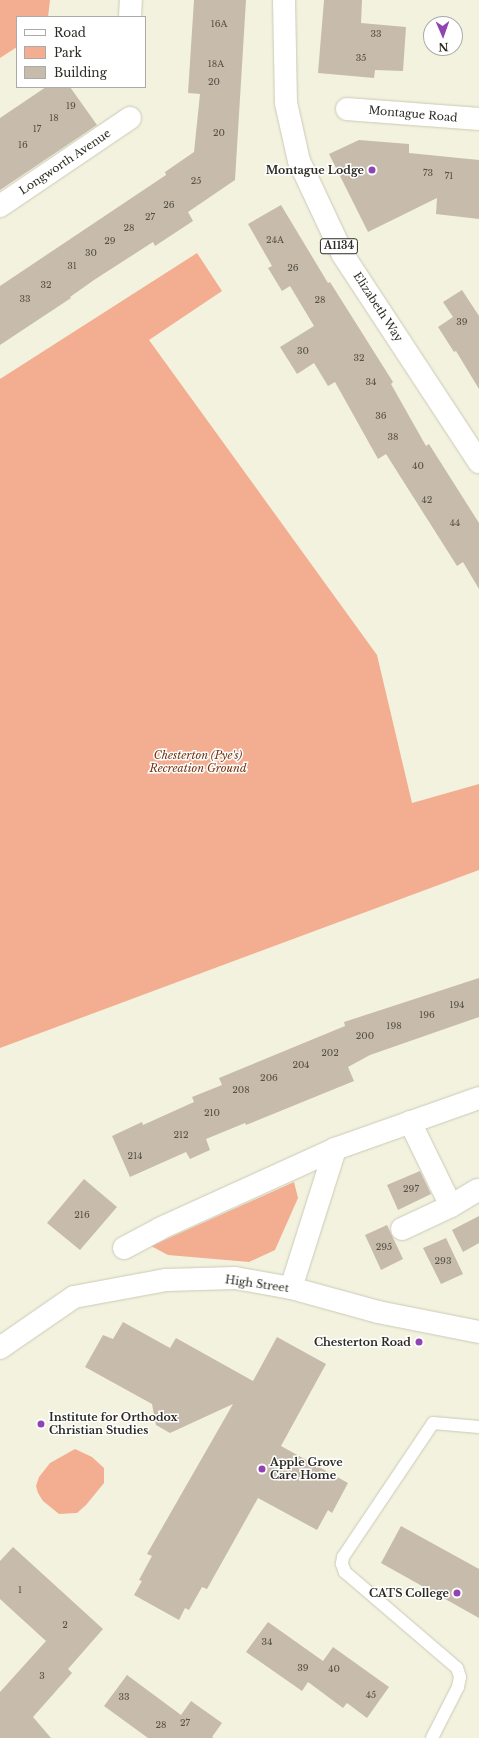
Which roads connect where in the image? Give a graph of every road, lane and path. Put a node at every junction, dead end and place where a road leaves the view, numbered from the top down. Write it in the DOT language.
graph roads {
  1 [pos="131,0"];
  2 [pos="284,0"];
  3 [pos="130,16"];
  4 [pos="347,109"];
  5 [pos="130,118"];
  6 [pos="479,119"];
  7 [pos="0,206"];
  8 [pos="479,462"];
  9 [pos="479,1098"];
  10 [pos="410,1122"];
  11 [pos="335,1149"];
  12 [pos="478,1190"];
  13 [pos="451,1206"];
  14 [pos="402,1229"];
  15 [pos="124,1248"];
  16 [pos="291,1288"];
  17 [pos="479,1332"];
  18 [pos="0,1348"];
  19 [pos="479,1427"];
  20 [pos="432,1738"];
  1 -- 3 [label="street"];
  2 -- 8 [label="street, Elizabeth Way / A1134"];
  4 -- 6 [label="street, Montague Road"];
  5 -- 7 [label="street, Longworth Avenue"];
  9 -- 10 [label="street"];
  10 -- 11 [label="street"];
  10 -- 13 [label="street"];
  11 -- 15 [label="street"];
  11 -- 16 [label="street"];
  12 -- 13 [label="street"];
  13 -- 14 [label="street"];
  16 -- 17 [label="street, High Street"];
  16 -- 18 [label="street, High Street"];
  19 -- 20 [label="lane"];
}
